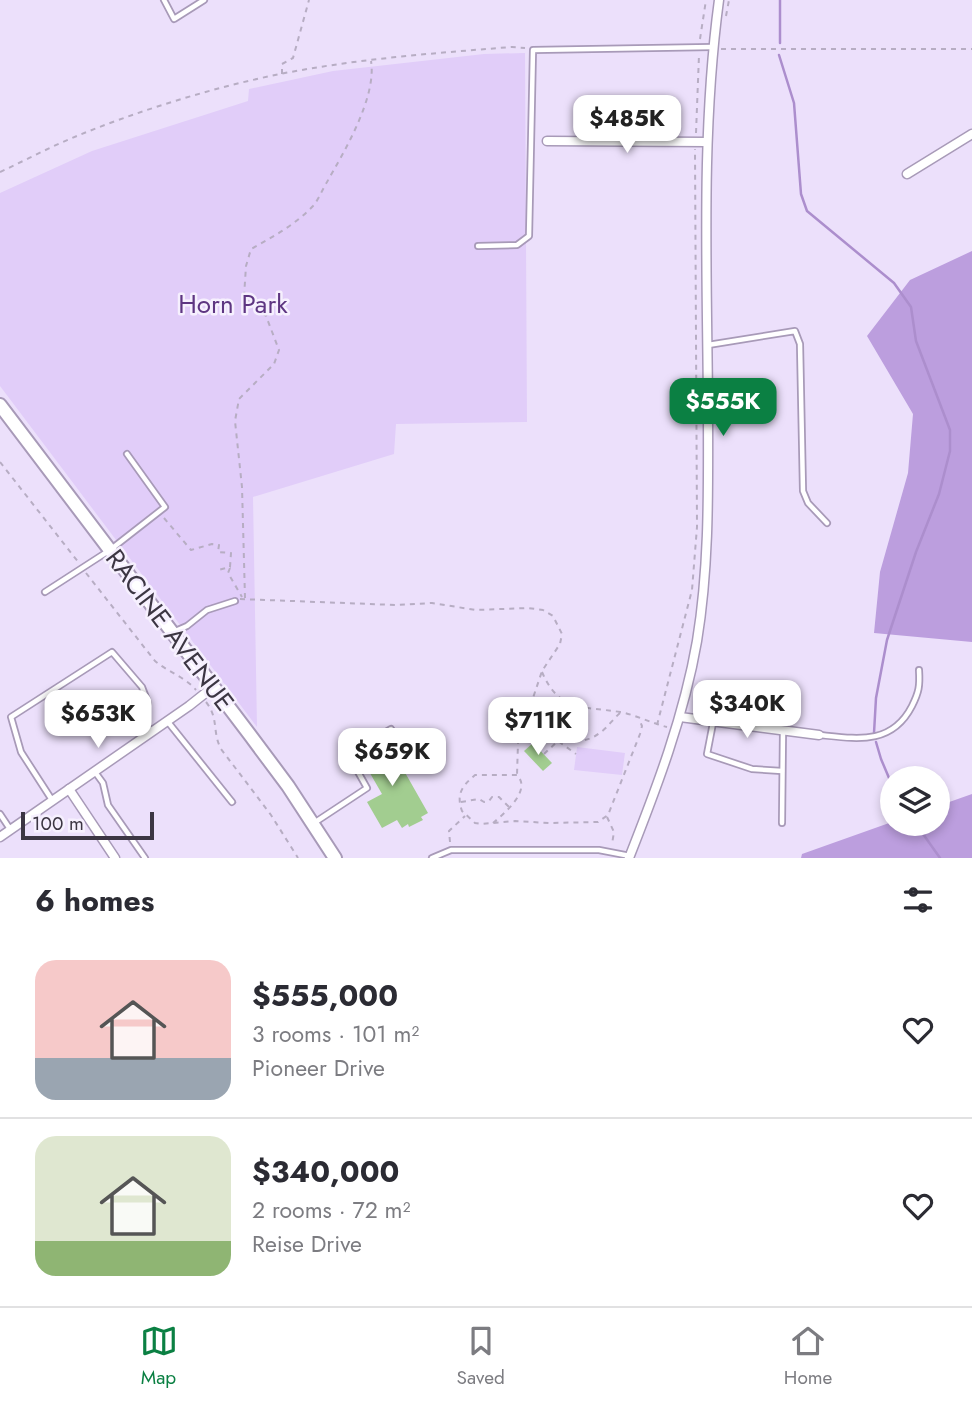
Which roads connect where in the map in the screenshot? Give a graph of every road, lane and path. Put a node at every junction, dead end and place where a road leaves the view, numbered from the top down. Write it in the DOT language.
graph roads {
  1 [pos="164,0"];
  2 [pos="204,0"];
  3 [pos="309,0"];
  4 [pos="706,0"];
  5 [pos="719,0"];
  6 [pos="700,39"];
  7 [pos="712,47"];
  8 [pos="972,49"];
  9 [pos="533,50"];
  10 [pos="699,54"];
  11 [pos="371,61"];
  12 [pos="282,74"];
  13 [pos="972,134"];
  14 [pos="695,135"];
  15 [pos="547,141"];
  16 [pos="707,142"];
  17 [pos="695,146"];
  18 [pos="0,172"];
  19 [pos="907,174"];
  20 [pos="478,246"];
  21 [pos="708,346"];
  22 [pos="0,405"];
  23 [pos="127,454"];
  24 [pos="0,462"];
  25 [pos="159,512"];
  26 [pos="827,523"];
  27 [pos="110,550"];
  28 [pos="230,567"];
  29 [pos="82,568"];
  30 [pos="218,570"];
  31 [pos="45,592"];
  32 [pos="244,598"];
  33 [pos="235,601"];
  34 [pos="172,632"];
  35 [pos="919,670"];
  36 [pos="542,671"];
  37 [pos="194,687"];
  38 [pos="213,687"];
  39 [pos="530,711"];
  40 [pos="214,712"];
  41 [pos="621,712"];
  42 [pos="680,717"];
  43 [pos="639,719"];
  44 [pos="168,721"];
  45 [pos="713,723"];
  46 [pos="657,725"];
  47 [pos="677,729"];
  48 [pos="783,730"];
  49 [pos="152,731"];
  50 [pos="819,735"];
  51 [pos="558,741"];
  52 [pos="544,754"];
  53 [pos="576,754"];
  54 [pos="412,767"];
  55 [pos="94,771"];
  56 [pos="782,771"];
  57 [pos="517,775"];
  58 [pos="69,789"];
  59 [pos="52,801"];
  60 [pos="232,802"];
  61 [pos="460,802"];
  62 [pos="509,807"];
  63 [pos="0,814"];
  64 [pos="466,815"];
  65 [pos="606,816"];
  66 [pos="313,823"];
  67 [pos="493,823"];
  68 [pos="782,824"];
  69 [pos="10,830"];
  70 [pos="0,837"];
  71 [pos="451,850"];
  72 [pos="611,851"];
  73 [pos="629,857"];
  74 [pos="115,858"];
  75 [pos="145,858"];
  76 [pos="298,858"];
  77 [pos="335,858"];
  78 [pos="432,858"];
  1 -- 2 [label="lane"];
  3 -- 12 [label="path"];
  4 -- 6 [label="path"];
  5 -- 7 [label="street"];
  7 -- 8 [label="path"];
  7 -- 9 [label="lane"];
  7 -- 16 [label="street"];
  9 -- 11 [label="path"];
  9 -- 20 [label="lane"];
  10 -- 14 [label="path"];
  11 -- 12 [label="path"];
  11 -- 32 [label="path"];
  12 -- 18 [label="path"];
  13 -- 19 [label="street"];
  15 -- 16 [label="street"];
  16 -- 21 [label="street"];
  17 -- 46 [label="path"];
  21 -- 26 [label="lane"];
  21 -- 42 [label="street"];
  22 -- 27 [label="main road, RACINE AVENUE"];
  23 -- 25 [label="lane"];
  24 -- 29 [label="path"];
  25 -- 27 [label="lane"];
  25 -- 28 [label="path"];
  27 -- 29 [label="lane"];
  27 -- 34 [label="main road, RACINE AVENUE"];
  28 -- 30 [label="path"];
  28 -- 32 [label="path"];
  29 -- 31 [label="lane"];
  29 -- 37 [label="path"];
  32 -- 33 [label="path"];
  32 -- 36 [label="path"];
  33 -- 34 [label="lane"];
  34 -- 38 [label="main road, RACINE AVENUE"];
  35 -- 50 [label="lane"];
  36 -- 39 [label="path"];
  36 -- 41 [label="path"];
  38 -- 44 [label="street"];
  38 -- 66 [label="main road, RACINE AVENUE"];
  39 -- 51 [label="path"];
  39 -- 57 [label="path"];
  40 -- 76 [label="path"];
  41 -- 43 [label="path"];
  41 -- 51 [label="path"];
  42 -- 45 [label="street"];
  42 -- 47 [label="street"];
  43 -- 46 [label="path"];
  43 -- 65 [label="path"];
  44 -- 49 [label="street"];
  44 -- 60 [label="lane"];
  45 -- 48 [label="street"];
  45 -- 56 [label="lane"];
  46 -- 47 [label="path"];
  47 -- 73 [label="street"];
  48 -- 50 [label="street"];
  48 -- 56 [label="lane"];
  49 -- 55 [label="street"];
  49 -- 59 [label="lane"];
  51 -- 52 [label="path"];
  51 -- 53 [label="path"];
  54 -- 66 [label="lane"];
  55 -- 58 [label="street"];
  55 -- 75 [label="lane"];
  56 -- 68 [label="lane"];
  57 -- 61 [label="path"];
  57 -- 62 [label="path"];
  58 -- 59 [label="street"];
  58 -- 74 [label="street"];
  59 -- 69 [label="street"];
  61 -- 62 [label="path"];
  61 -- 64 [label="path"];
  62 -- 67 [label="path"];
  63 -- 69 [label="lane"];
  64 -- 67 [label="path"];
  64 -- 71 [label="path"];
  65 -- 67 [label="path"];
  65 -- 72 [label="path"];
  66 -- 77 [label="main road, RACINE AVENUE"];
  69 -- 70 [label="street"];
  71 -- 72 [label="lane"];
  71 -- 78 [label="lane"];
  72 -- 73 [label="lane"];
}
